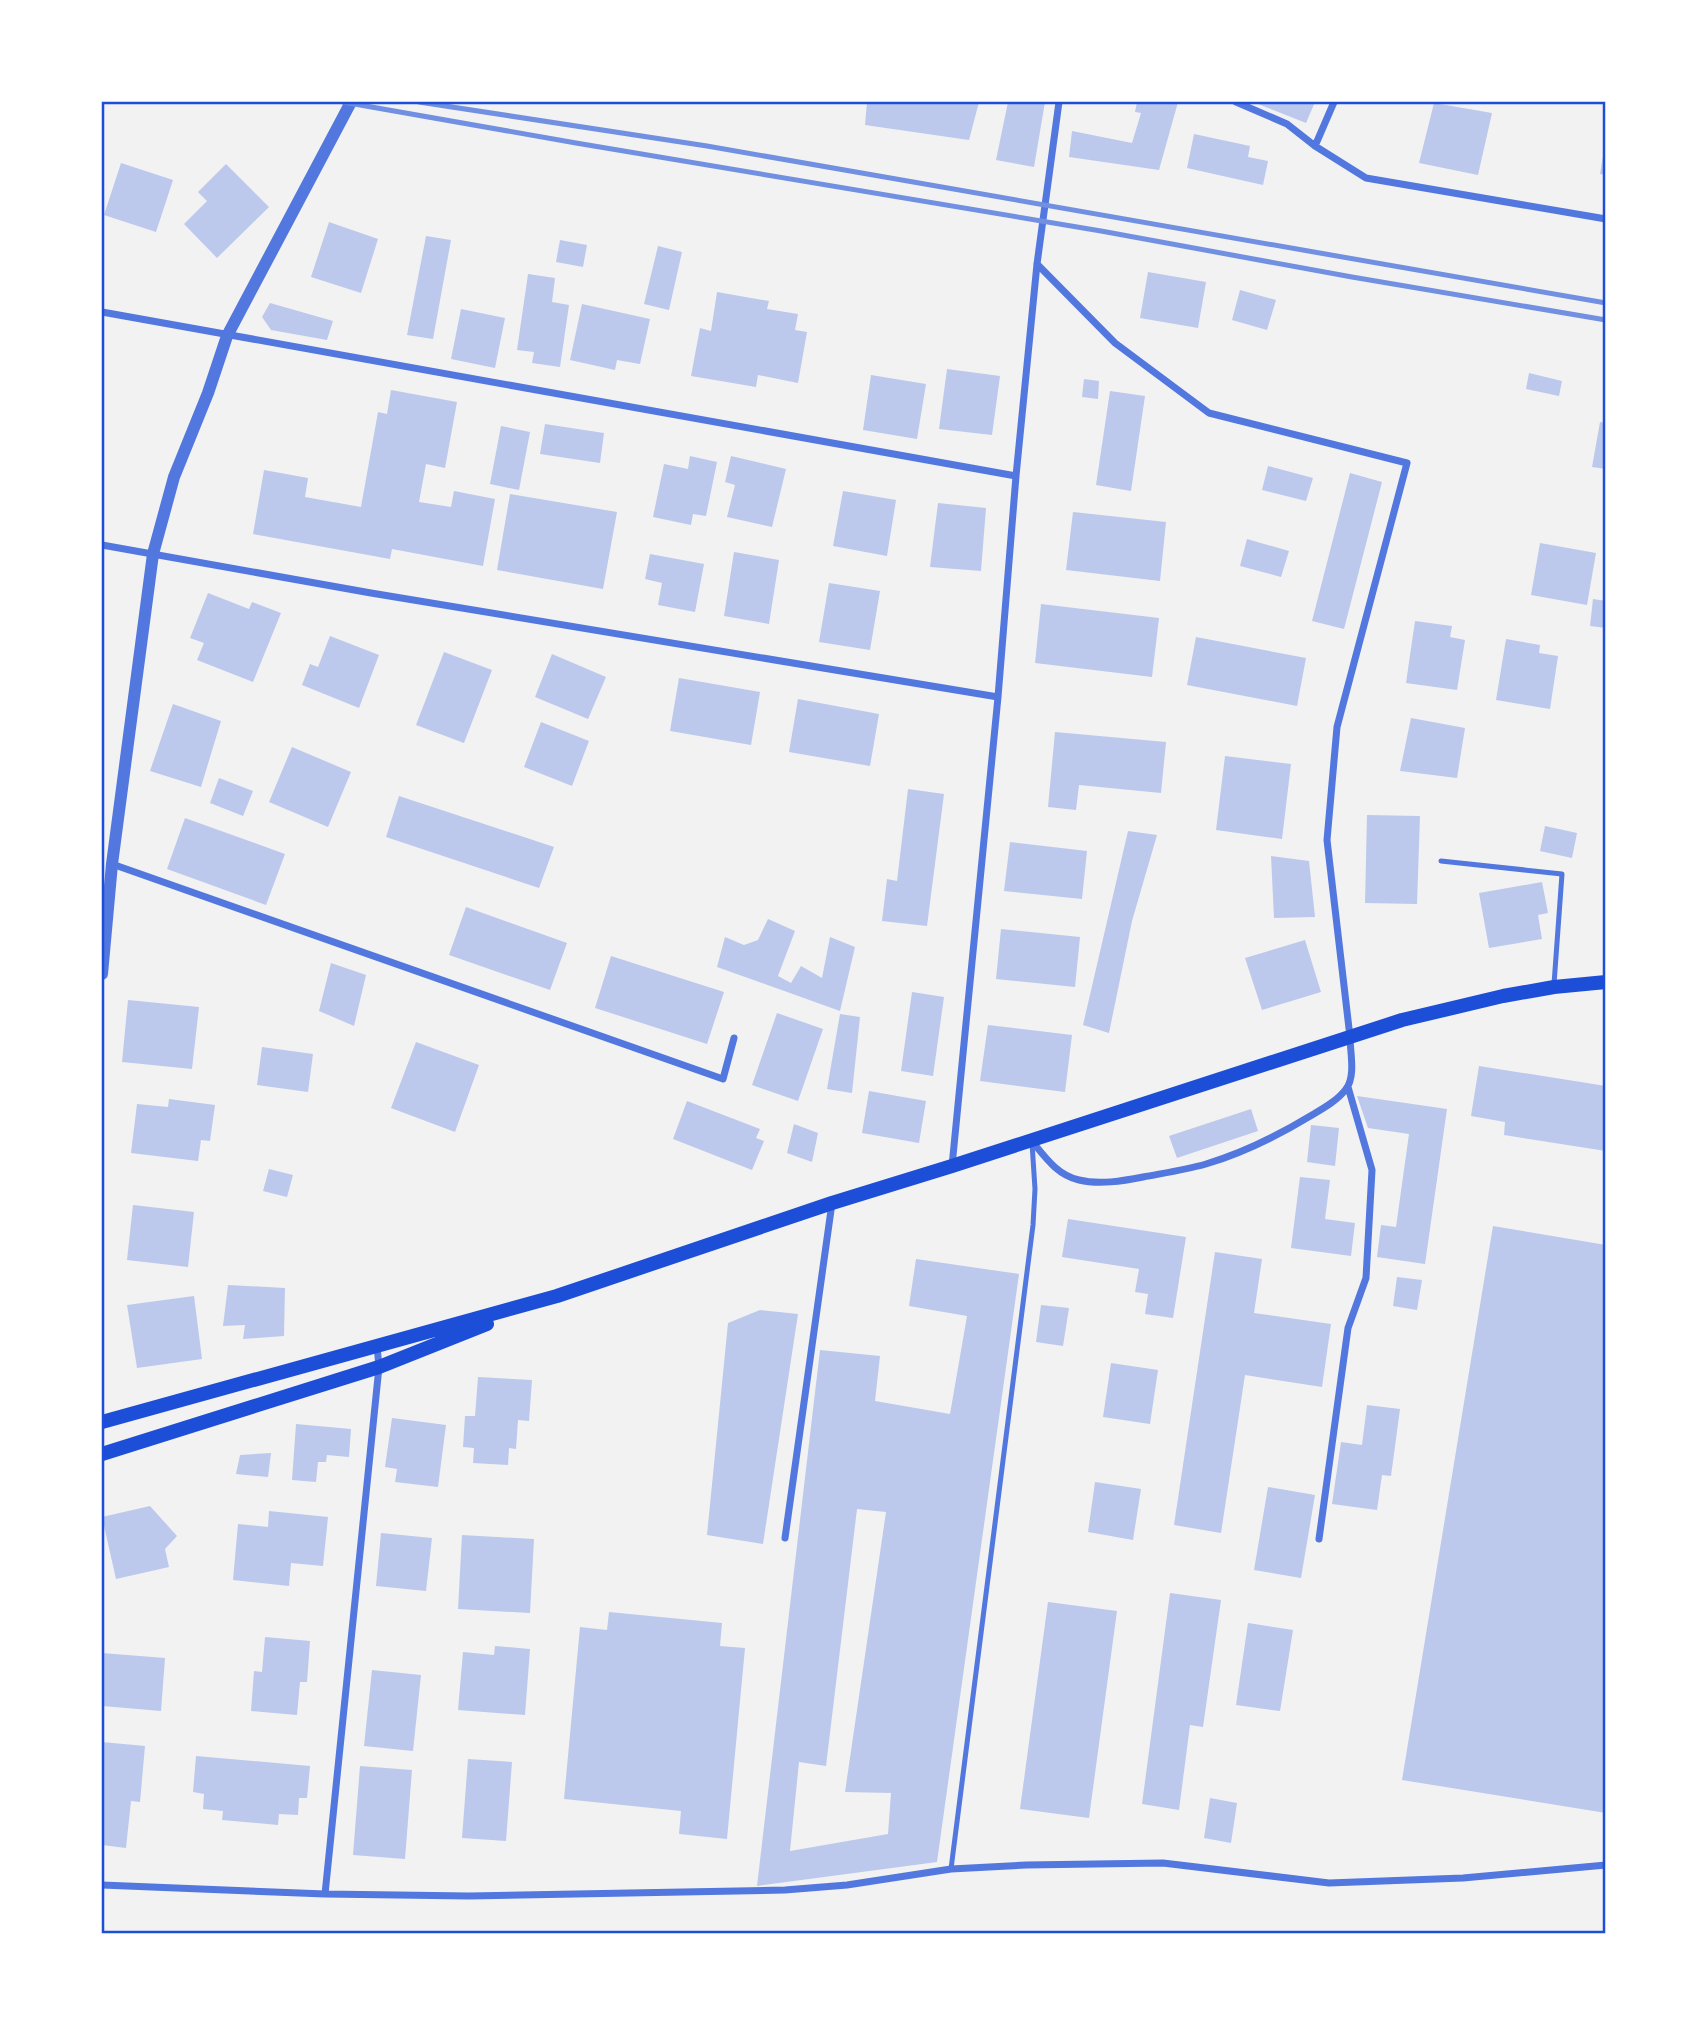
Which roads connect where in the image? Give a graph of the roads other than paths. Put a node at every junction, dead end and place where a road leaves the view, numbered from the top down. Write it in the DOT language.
graph roads {
  1 [pos="351,102"];
  2 [pos="1059,102"];
  3 [pos="1236,102"];
  4 [pos="1334,102"];
  5 [pos="1315,146"];
  6 [pos="1605,219"];
  7 [pos="1037,264"];
  8 [pos="102,312"];
  9 [pos="227,336"];
  10 [pos="1016,476"];
  11 [pos="102,545"];
  12 [pos="153,554"];
  13 [pos="998,696"];
  14 [pos="1441,861"];
  15 [pos="112,864"];
  16 [pos="102,974"];
  17 [pos="1605,982"];
  18 [pos="1554,987"];
  19 [pos="1350,1037"];
  20 [pos="734,1038"];
  21 [pos="1348,1087"];
  22 [pos="1031,1140"];
  23 [pos="953,1166"];
  24 [pos="832,1203"];
  25 [pos="557,1296"];
  26 [pos="377,1346"];
  27 [pos="379,1367"];
  28 [pos="102,1422"];
  29 [pos="102,1454"];
  30 [pos="785,1538"];
  31 [pos="1320,1539"];
  32 [pos="1605,1865"];
  33 [pos="951,1869"];
  34 [pos="102,1885"];
  35 [pos="325,1894"];
  1 -- 9 [label="street"];
  2 -- 7 [label="street"];
  3 -- 5 [label="street"];
  4 -- 5 [label="street"];
  5 -- 6 [label="street"];
  7 -- 10 [label="street"];
  7 -- 19 [label="street"];
  8 -- 9 [label="street"];
  9 -- 10 [label="street"];
  9 -- 12 [label="street"];
  10 -- 13 [label="street"];
  11 -- 12 [label="street"];
  12 -- 13 [label="street"];
  12 -- 15 [label="street"];
  13 -- 23 [label="street"];
  14 -- 18 [label="lane"];
  15 -- 16 [label="street"];
  15 -- 20 [label="street"];
  17 -- 18 [label="main road"];
  18 -- 19 [label="main road"];
  19 -- 21 [label="street"];
  19 -- 22 [label="main road"];
  21 -- 22 [label="street"];
  21 -- 31 [label="street"];
  22 -- 23 [label="main road"];
  22 -- 33 [label="lane"];
  23 -- 24 [label="main road"];
  24 -- 25 [label="main road"];
  24 -- 30 [label="street"];
  25 -- 26 [label="main road"];
  25 -- 27 [label="main road"];
  26 -- 27 [label="street"];
  26 -- 28 [label="main road"];
  27 -- 29 [label="main road"];
  27 -- 35 [label="street"];
  32 -- 33 [label="street"];
  33 -- 35 [label="street"];
  34 -- 35 [label="street"];
}
